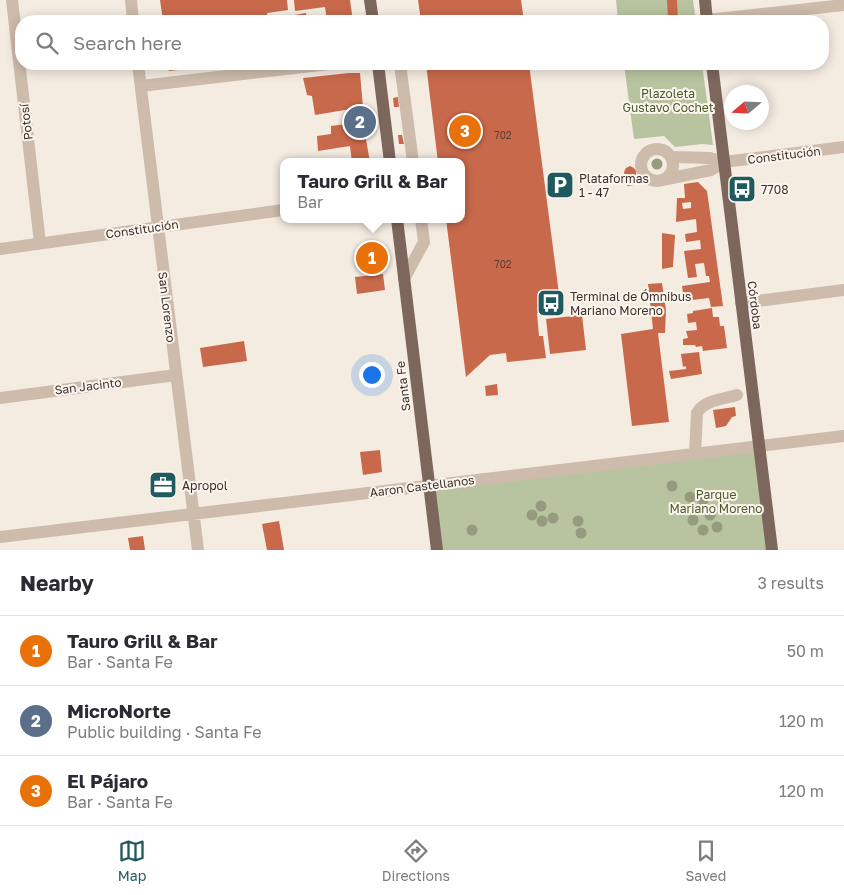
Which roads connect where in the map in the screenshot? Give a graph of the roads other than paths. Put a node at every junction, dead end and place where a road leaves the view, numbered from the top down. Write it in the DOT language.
graph roads {
  1 [pos="12,0"];
  2 [pos="131,0"];
  3 [pos="370,0"];
  4 [pos="705,0"];
  5 [pos="844,5"];
  6 [pos="132,15"];
  7 [pos="372,15"];
  8 [pos="706,15"];
  9 [pos="758,15"];
  10 [pos="15,26"];
  11 [pos="20,70"];
  12 [pos="139,70"];
  13 [pos="278,70"];
  14 [pos="379,70"];
  15 [pos="401,70"];
  16 [pos="713,70"];
  17 [pos="141,86"];
  18 [pos="844,147"];
  19 [pos="390,158"];
  20 [pos="412,158"];
  21 [pos="672,158"];
  22 [pos="724,162"];
  23 [pos="662,180"];
  24 [pos="280,210"];
  25 [pos="397,223"];
  26 [pos="422,223"];
  27 [pos="157,227"];
  28 [pos="40,243"];
  29 [pos="0,248"];
  30 [pos="404,279"];
  31 [pos="844,290"];
  32 [pos="741,303"];
  33 [pos="176,375"];
  34 [pos="737,395"];
  35 [pos="0,398"];
  36 [pos="844,436"];
  37 [pos="759,446"];
  38 [pos="695,454"];
  39 [pos="429,485"];
  40 [pos="193,513"];
  41 [pos="0,537"];
  42 [pos="198,550"];
  43 [pos="437,550"];
  44 [pos="772,550"];
  1 -- 10 [label="street, Potosí"];
  2 -- 6 [label="street"];
  3 -- 7 [label="main road"];
  4 -- 8 [label="main road"];
  5 -- 9 [label="street"];
  11 -- 28 [label="street, Potosí"];
  12 -- 17 [label="street, San Lorenzo"];
  13 -- 17 [label="street"];
  14 -- 19 [label="main road"];
  15 -- 20 [label="street"];
  16 -- 22 [label="main road, Córdoba"];
  17 -- 27 [label="street, San Lorenzo"];
  18 -- 22 [label="street, Constitución"];
  21 -- 22 [label="street"];
  21 -- 23 [label="street"];
  21 -- 23 [label="street"];
  22 -- 23 [label="street"];
  22 -- 32 [label="main road, Córdoba"];
  24 -- 27 [label="street, Constitución"];
  25 -- 30 [label="main road, Santa Fe"];
  26 -- 30 [label="street"];
  27 -- 28 [label="street, Constitución"];
  27 -- 33 [label="street, San Lorenzo"];
  28 -- 29 [label="street, Constitución"];
  30 -- 39 [label="main road, Santa Fe"];
  31 -- 32 [label="street"];
  32 -- 37 [label="main road, Córdoba"];
  33 -- 35 [label="street, San Jacinto"];
  33 -- 40 [label="street, San Lorenzo"];
  34 -- 38 [label="street"];
  36 -- 37 [label="street, Aaron Castellanos"];
  37 -- 38 [label="street, Aaron Castellanos"];
  37 -- 44 [label="main road, Córdoba"];
  38 -- 39 [label="street, Aaron Castellanos"];
  39 -- 40 [label="street, Aaron Castellanos"];
  39 -- 43 [label="main road, Santa Fe"];
  40 -- 41 [label="street, Aaron Castellanos"];
  40 -- 42 [label="street, San Lorenzo"];
}
